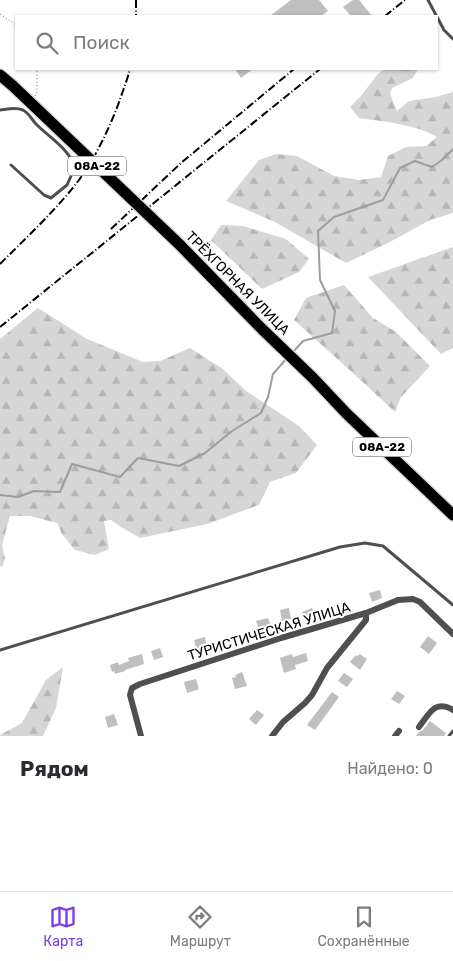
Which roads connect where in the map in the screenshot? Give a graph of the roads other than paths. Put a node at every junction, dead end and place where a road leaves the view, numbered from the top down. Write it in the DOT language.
graph roads {
  1 [pos="428,0"];
  2 [pos="436,15"];
  3 [pos="438,19"];
  4 [pos="453,39"];
  5 [pos="0,75"];
  6 [pos="0,110"];
  7 [pos="11,165"];
  8 [pos="453,515"];
  9 [pos="453,604"];
  10 [pos="366,613"];
  11 [pos="453,634"];
  12 [pos="0,650"];
  13 [pos="453,710"];
  14 [pos="419,726"];
  15 [pos="453,731"];
  16 [pos="141,736"];
  17 [pos="272,736"];
  18 [pos="449,736"];
  1 -- 2 [label="lane"];
  3 -- 4 [label="lane"];
  5 -- 8 [label="highway, ТРЁХГОРНАЯ УЛИЦА / 08А-22, bridge"];
  6 -- 7 [label="lane"];
  9 -- 12 [label="lane"];
  10 -- 11 [label="street, ТУРИСТИЧЕСКАЯ УЛИЦА"];
  10 -- 16 [label="street, ТУРИСТИЧЕСКАЯ УЛИЦА"];
  10 -- 17 [label="street"];
  13 -- 14 [label="street"];
  15 -- 18 [label="lane"];
}
